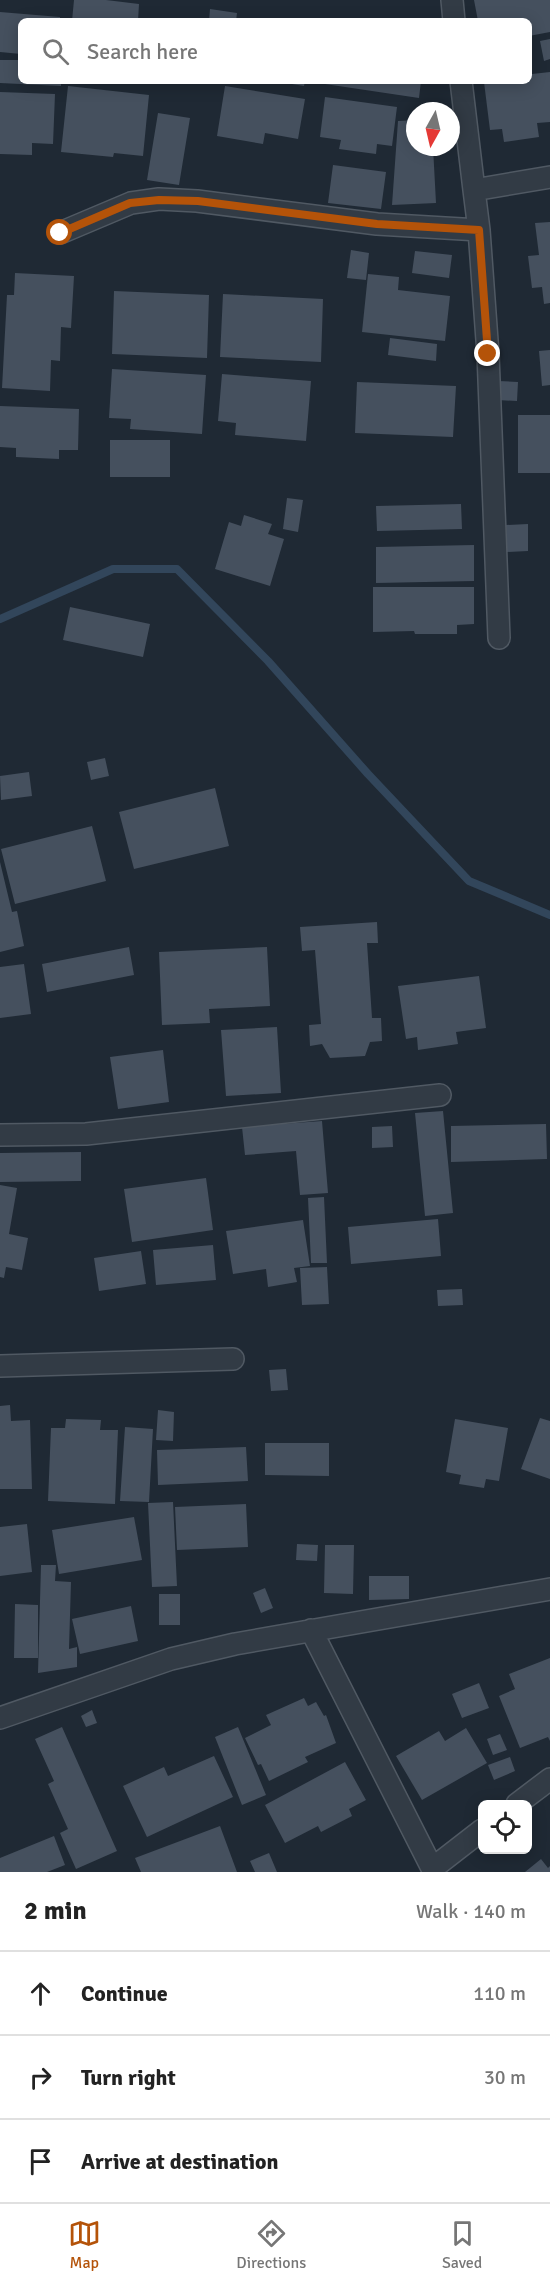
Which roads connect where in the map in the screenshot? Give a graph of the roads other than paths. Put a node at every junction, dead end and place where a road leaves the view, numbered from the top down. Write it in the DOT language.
graph roads {
  1 [pos="452,0"];
  2 [pos="454,18"];
  3 [pos="461,84"];
  4 [pos="550,177"];
  5 [pos="474,190"];
  6 [pos="479,230"];
  7 [pos="60,233"];
  8 [pos="499,638"];
  9 [pos="440,1095"];
  10 [pos="0,1135"];
  11 [pos="233,1359"];
  12 [pos="0,1366"];
  13 [pos="550,1589"];
  14 [pos="311,1630"];
  15 [pos="0,1718"];
  16 [pos="550,1779"];
  17 [pos="522,1800"];
  18 [pos="478,1834"];
  19 [pos="434,1870"];
  1 -- 2 [label="street"];
  3 -- 5 [label="street"];
  4 -- 5 [label="street"];
  5 -- 6 [label="street"];
  6 -- 7 [label="street"];
  6 -- 8 [label="street"];
  9 -- 10 [label="street"];
  11 -- 12 [label="street"];
  13 -- 14 [label="street"];
  14 -- 15 [label="street"];
  14 -- 19 [label="street"];
  16 -- 17 [label="street"];
  18 -- 19 [label="street"];
}
